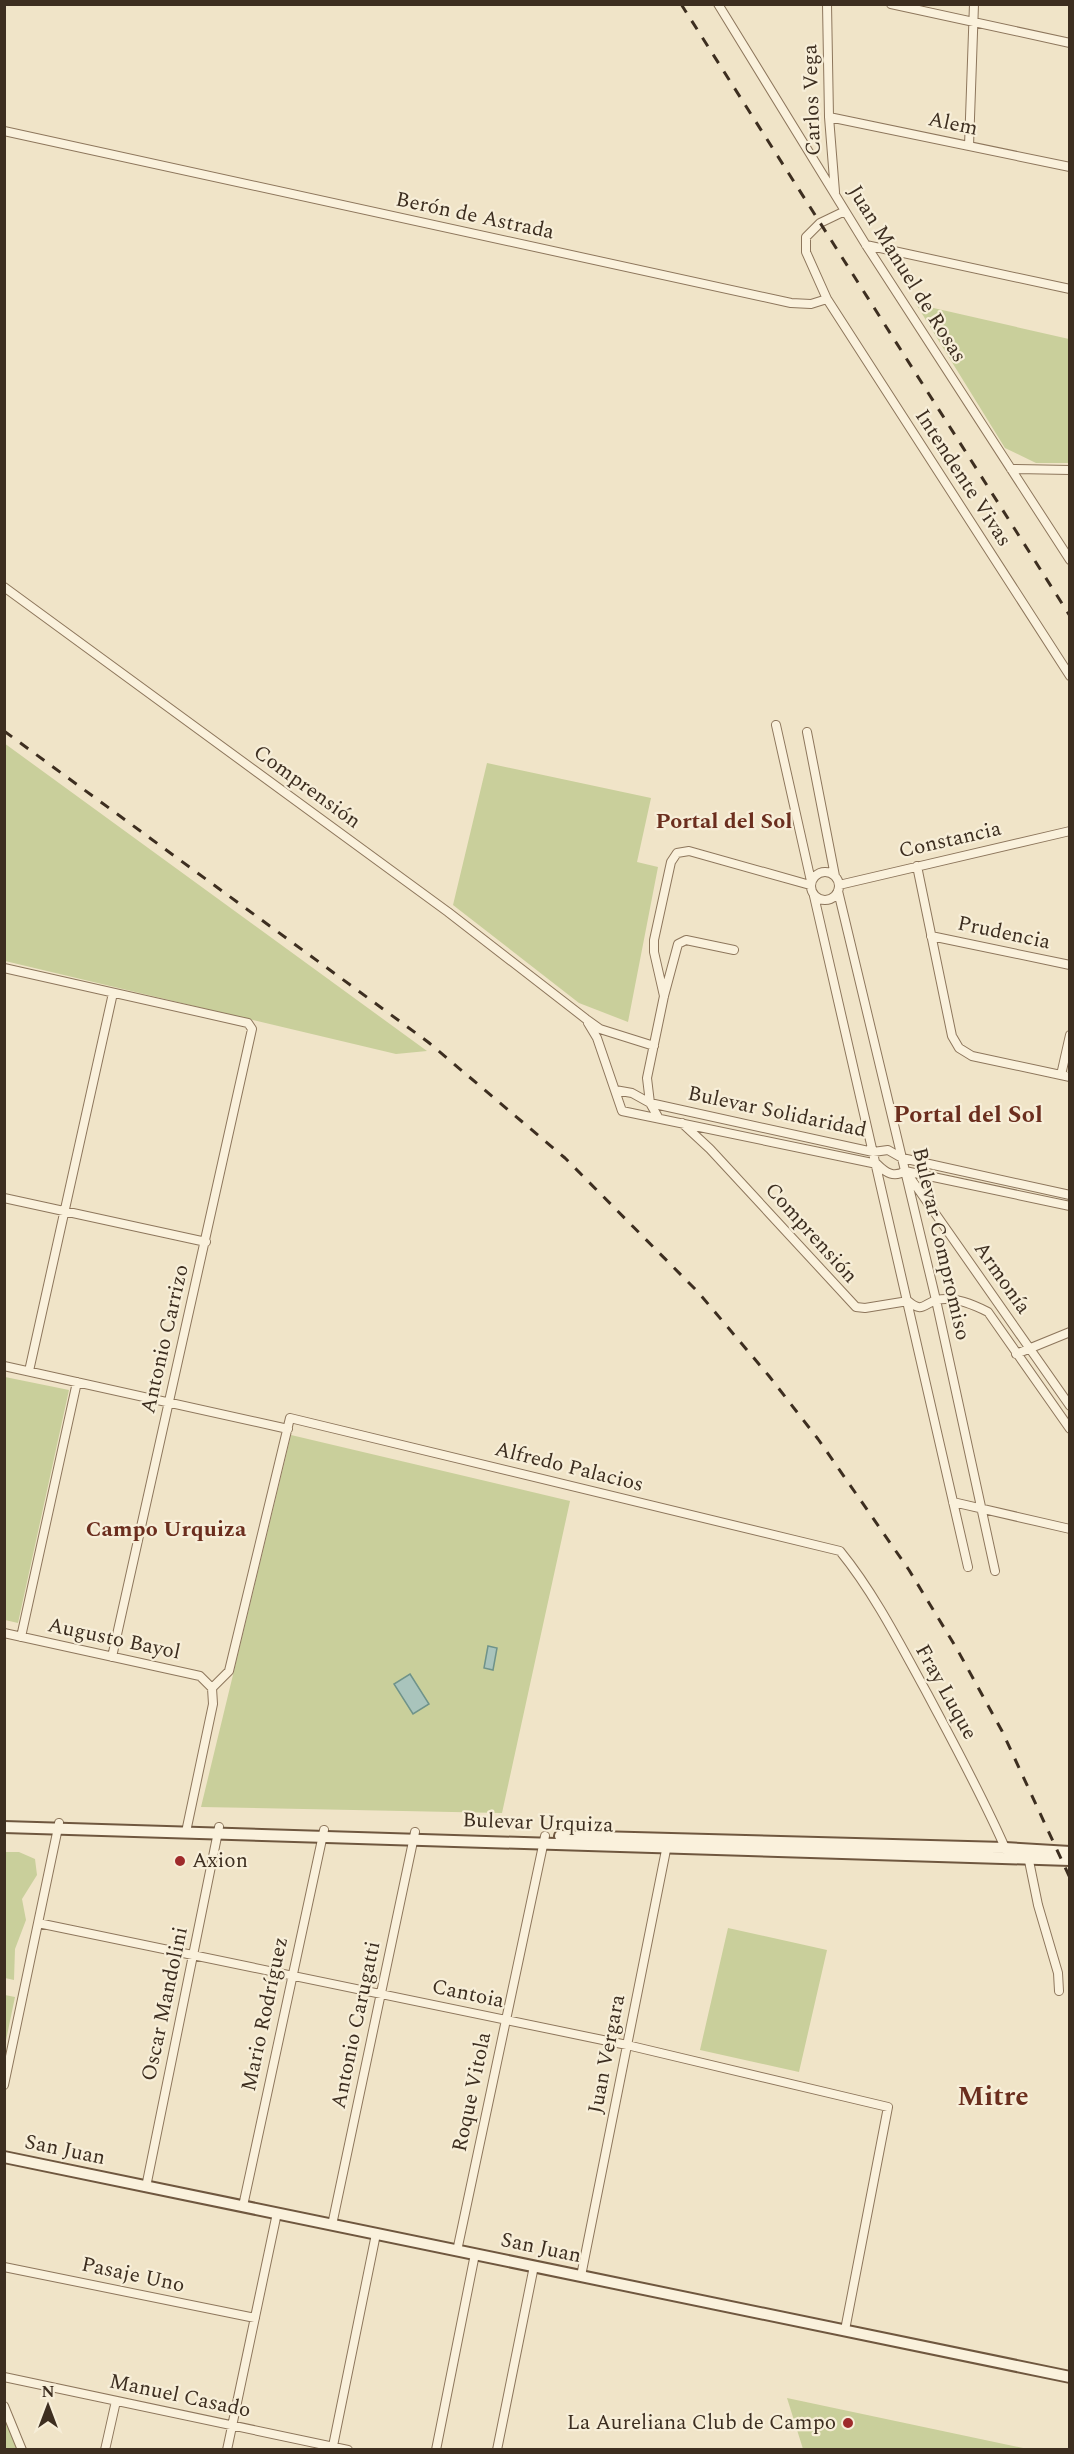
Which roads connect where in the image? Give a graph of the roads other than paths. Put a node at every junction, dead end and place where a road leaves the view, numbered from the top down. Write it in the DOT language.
graph roads {
  1 [pos="718,4"];
  2 [pos="827,4"];
  3 [pos="891,4"];
  4 [pos="974,4"];
  5 [pos="974,22"];
  6 [pos="1070,43"];
  7 [pos="829,117"];
  8 [pos="4,131"];
  9 [pos="969,146"];
  10 [pos="1070,166"];
  11 [pos="835,193"];
  12 [pos="845,210"];
  13 [pos="866,245"];
  14 [pos="1070,289"];
  15 [pos="827,299"];
  16 [pos="1011,469"];
  17 [pos="1070,470"];
  18 [pos="1070,560"];
  19 [pos="4,586"];
  20 [pos="1070,676"];
  21 [pos="776,725"];
  22 [pos="807,732"];
  23 [pos="1070,831"];
  24 [pos="916,867"];
  25 [pos="835,876"];
  26 [pos="810,883"];
  27 [pos="839,888"];
  28 [pos="814,896"];
  29 [pos="931,936"];
  30 [pos="734,950"];
  31 [pos="1070,964"];
  32 [pos="4,968"];
  33 [pos="113,993"];
  34 [pos="664,996"];
  35 [pos="586,1019"];
  36 [pos="1070,1035"];
  37 [pos="654,1046"];
  38 [pos="1061,1075"];
  39 [pos="1070,1077"];
  40 [pos="615,1090"];
  41 [pos="650,1103"];
  42 [pos="658,1117"];
  43 [pos="681,1122"];
  44 [pos="873,1152"];
  45 [pos="902,1158"];
  46 [pos="877,1164"];
  47 [pos="905,1171"];
  48 [pos="1070,1195"];
  49 [pos="4,1198"];
  50 [pos="1070,1206"];
  51 [pos="64,1211"];
  52 [pos="206,1242"];
  53 [pos="936,1300"];
  54 [pos="909,1301"];
  55 [pos="1070,1332"];
  56 [pos="1030,1349"];
  57 [pos="1016,1354"];
  58 [pos="4,1366"];
  59 [pos="29,1371"];
  60 [pos="77,1382"];
  61 [pos="170,1403"];
  62 [pos="1070,1406"];
  63 [pos="288,1429"];
  64 [pos="1070,1430"];
  65 [pos="953,1502"];
  66 [pos="981,1509"];
  67 [pos="1070,1529"];
  68 [pos="840,1551"];
  69 [pos="969,1567"];
  70 [pos="995,1571"];
  71 [pos="4,1633"];
  72 [pos="21,1637"];
  73 [pos="112,1657"];
  74 [pos="212,1688"];
  75 [pos="4,1821"];
  76 [pos="59,1826"];
  77 [pos="4,1827"];
  78 [pos="187,1829"];
  79 [pos="218,1830"];
  80 [pos="323,1833"];
  81 [pos="415,1836"];
  82 [pos="544,1839"];
  83 [pos="667,1843"];
  84 [pos="1070,1852"];
  85 [pos="1007,1853"];
  86 [pos="1028,1853"];
  87 [pos="1070,1860"];
  88 [pos="38,1923"];
  89 [pos="193,1955"];
  90 [pos="292,1975"];
  91 [pos="1059,1991"];
  92 [pos="380,1994"];
  93 [pos="505,2020"];
  94 [pos="627,2045"];
  95 [pos="4,2085"];
  96 [pos="4,2157"];
  97 [pos="146,2187"];
  98 [pos="243,2206"];
  99 [pos="277,2213"];
  100 [pos="332,2224"];
  101 [pos="376,2234"];
  102 [pos="457,2250"];
  103 [pos="475,2254"];
  104 [pos="534,2266"];
  105 [pos="4,2267"];
  106 [pos="581,2276"];
  107 [pos="255,2318"];
  108 [pos="844,2330"];
  109 [pos="1070,2377"];
  110 [pos="4,2378"];
  111 [pos="116,2401"];
  112 [pos="4,2406"];
  113 [pos="232,2425"];
  114 [pos="333,2446"];
  115 [pos="22,2450"];
  116 [pos="105,2450"];
  117 [pos="227,2450"];
  118 [pos="348,2450"];
  119 [pos="436,2450"];
  120 [pos="497,2450"];
  1 -- 11 [label="street, Juan Manuel de Rosas"];
  2 -- 7 [label="street, Carlos Vega"];
  3 -- 5 [label="street"];
  4 -- 5 [label="street"];
  5 -- 6 [label="street"];
  5 -- 9 [label="street"];
  7 -- 9 [label="street, Alem"];
  7 -- 11 [label="street, Carlos Vega"];
  8 -- 15 [label="street, Berón de Astrada"];
  9 -- 10 [label="street, Alem"];
  11 -- 12 [label="street, Juan Manuel de Rosas"];
  12 -- 13 [label="street, Juan Manuel de Rosas"];
  12 -- 15 [label="street"];
  13 -- 14 [label="street"];
  13 -- 16 [label="street, Juan Manuel de Rosas"];
  15 -- 20 [label="street, Intendente Vivas"];
  16 -- 17 [label="street"];
  16 -- 18 [label="street, Juan Manuel de Rosas"];
  19 -- 35 [label="street, Comprensión"];
  21 -- 26 [label="street"];
  22 -- 25 [label="street"];
  23 -- 24 [label="street, Constancia"];
  24 -- 27 [label="street, Constancia"];
  24 -- 29 [label="street"];
  25 -- 26 [label="street"];
  25 -- 27 [label="street"];
  26 -- 28 [label="street"];
  26 -- 34 [label="street"];
  27 -- 28 [label="street"];
  27 -- 45 [label="street, Bulevar Compromiso"];
  28 -- 44 [label="street"];
  29 -- 31 [label="street, Prudencia"];
  29 -- 38 [label="street"];
  30 -- 34 [label="street"];
  32 -- 33 [label="street"];
  33 -- 51 [label="street"];
  33 -- 52 [label="street, Antonio Carrizo"];
  34 -- 37 [label="street"];
  35 -- 37 [label="street, Comprensión"];
  35 -- 40 [label="street, Comprensión"];
  36 -- 38 [label="street"];
  37 -- 41 [label="street"];
  38 -- 39 [label="street"];
  40 -- 41 [label="street, Bulevar Solidaridad"];
  40 -- 42 [label="street, Bulevar Solidaridad"];
  41 -- 42 [label="street"];
  41 -- 44 [label="street, Bulevar Solidaridad"];
  42 -- 43 [label="street, Bulevar Solidaridad"];
  43 -- 46 [label="street, Bulevar Solidaridad"];
  43 -- 54 [label="street, Comprensión"];
  44 -- 45 [label="street, Bulevar Solidaridad"];
  44 -- 46 [label="street"];
  45 -- 47 [label="street, Bulevar Compromiso"];
  45 -- 48 [label="street, Bulevar Solidaridad"];
  46 -- 47 [label="street, Bulevar Solidaridad"];
  46 -- 54 [label="street"];
  47 -- 50 [label="street, Bulevar Solidaridad"];
  47 -- 53 [label="street, Bulevar Compromiso"];
  47 -- 56 [label="street, Armonía"];
  49 -- 51 [label="street"];
  51 -- 52 [label="street"];
  51 -- 59 [label="street"];
  52 -- 61 [label="street, Antonio Carrizo"];
  53 -- 54 [label="street, Comprensión"];
  53 -- 57 [label="street, Armonía"];
  53 -- 66 [label="street, Bulevar Compromiso"];
  54 -- 65 [label="street"];
  55 -- 56 [label="street"];
  56 -- 57 [label="street"];
  56 -- 62 [label="street, Armonía"];
  57 -- 64 [label="street, Armonía"];
  58 -- 59 [label="street"];
  59 -- 60 [label="street"];
  60 -- 61 [label="street"];
  60 -- 72 [label="street"];
  61 -- 63 [label="street"];
  61 -- 73 [label="street, Antonio Carrizo"];
  63 -- 68 [label="street, Alfredo Palacios"];
  63 -- 74 [label="street"];
  65 -- 66 [label="street"];
  65 -- 69 [label="street"];
  66 -- 67 [label="street"];
  66 -- 70 [label="street, Bulevar Compromiso"];
  68 -- 85 [label="street, Fray Luque"];
  71 -- 72 [label="street, Augusto Bayol"];
  72 -- 73 [label="street, Augusto Bayol"];
  73 -- 74 [label="street, Augusto Bayol"];
  74 -- 78 [label="street"];
  75 -- 76 [label="main road, Bulevar Urquiza"];
  76 -- 77 [label="main road, Bulevar Urquiza"];
  76 -- 78 [label="main road, Bulevar Urquiza"];
  76 -- 88 [label="street"];
  78 -- 79 [label="main road, Bulevar Urquiza"];
  79 -- 80 [label="main road, Bulevar Urquiza"];
  79 -- 89 [label="street, Oscar Mandolini"];
  80 -- 81 [label="main road, Bulevar Urquiza"];
  80 -- 90 [label="street, Mario Rodríguez"];
  81 -- 82 [label="main road, Bulevar Urquiza"];
  81 -- 92 [label="street, Antonio Carugatti"];
  82 -- 83 [label="main road, Bulevar Urquiza"];
  82 -- 93 [label="street, Roque Vitola"];
  83 -- 85 [label="main road, Bulevar Urquiza"];
  83 -- 94 [label="street, Juan Vergara"];
  84 -- 86 [label="main road, Bulevar Urquiza"];
  85 -- 86 [label="main road, Bulevar Urquiza"];
  86 -- 87 [label="main road, Bulevar Urquiza"];
  86 -- 91 [label="street"];
  88 -- 89 [label="street, Cantoia"];
  88 -- 95 [label="street"];
  89 -- 90 [label="street, Cantoia"];
  89 -- 97 [label="street, Oscar Mandolini"];
  90 -- 92 [label="street, Cantoia"];
  90 -- 98 [label="street, Mario Rodríguez"];
  92 -- 93 [label="street, Cantoia"];
  92 -- 100 [label="street, Antonio Carugatti"];
  93 -- 94 [label="street, Cantoia"];
  93 -- 102 [label="street, Roque Vitola"];
  94 -- 106 [label="street, Juan Vergara"];
  94 -- 108 [label="street, Cantoia"];
  96 -- 97 [label="main road, San Juan"];
  97 -- 98 [label="main road, San Juan"];
  98 -- 99 [label="main road, San Juan"];
  99 -- 100 [label="main road, San Juan"];
  99 -- 107 [label="street"];
  100 -- 101 [label="main road, San Juan"];
  101 -- 102 [label="main road, San Juan"];
  101 -- 114 [label="street"];
  102 -- 103 [label="main road, San Juan"];
  103 -- 104 [label="main road, San Juan"];
  103 -- 119 [label="street"];
  104 -- 106 [label="main road, San Juan"];
  104 -- 120 [label="street"];
  105 -- 107 [label="street, Pasaje Uno"];
  106 -- 108 [label="main road, San Juan"];
  107 -- 113 [label="street"];
  108 -- 109 [label="main road, San Juan"];
  110 -- 111 [label="street, Manuel Casado"];
  111 -- 113 [label="street, Manuel Casado"];
  111 -- 116 [label="street"];
  112 -- 115 [label="street"];
  113 -- 114 [label="street, Manuel Casado"];
  113 -- 117 [label="street"];
  114 -- 118 [label="street, Manuel Casado"];
}
